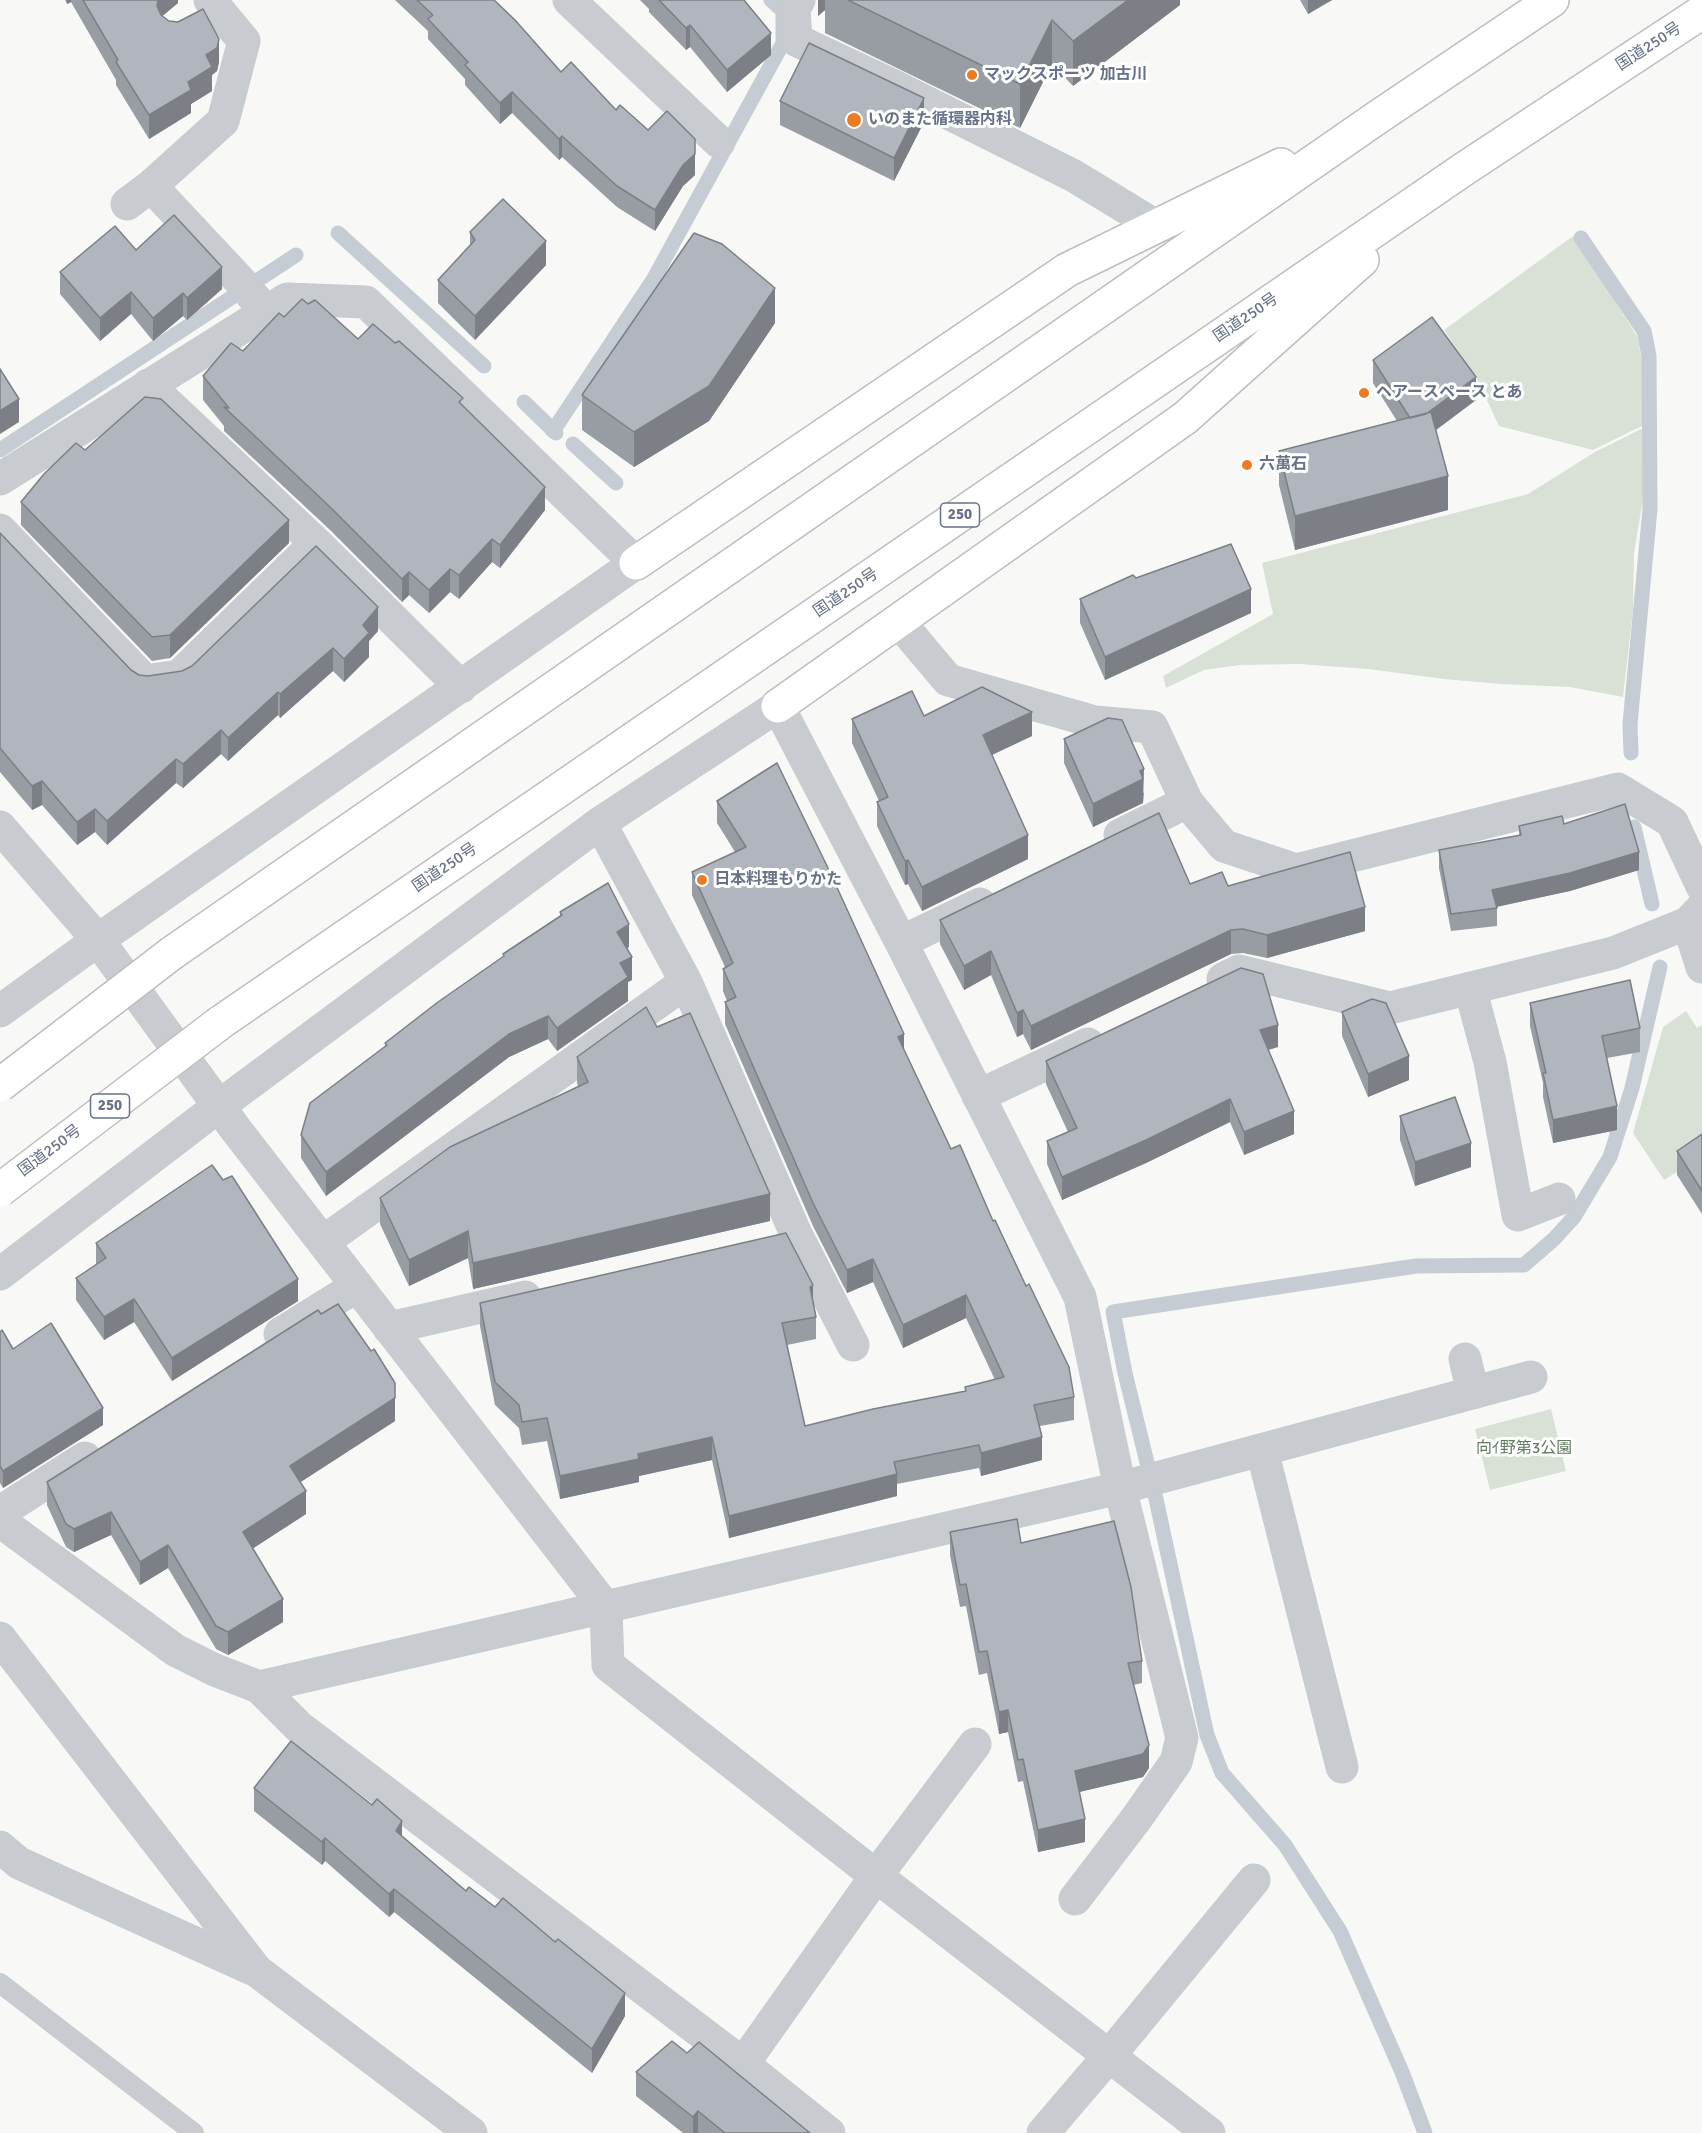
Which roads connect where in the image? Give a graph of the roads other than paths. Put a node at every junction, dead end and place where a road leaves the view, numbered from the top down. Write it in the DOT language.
graph roads {
  1 [pos="569,0"];
  2 [pos="799,0"];
  3 [pos="1552,0"];
  4 [pos="211,1"];
  5 [pos="1702,12"];
  6 [pos="184,21"];
  7 [pos="1378,117"];
  8 [pos="719,142"];
  9 [pos="1464,169"];
  10 [pos="1156,226"];
  11 [pos="254,298"];
  12 [pos="148,386"];
  13 [pos="0,479"];
  14 [pos="0,530"];
  15 [pos="316,543"];
  16 [pos="636,563"];
  17 [pos="899,622"];
  18 [pos="461,687"];
  19 [pos="778,706"];
  20 [pos="1187,802"];
  21 [pos="600,823"];
  22 [pos="0,827"];
  23 [pos="1091,849"];
  24 [pos="1702,886"];
  25 [pos="1006,891"];
  26 [pos="1695,916"];
  27 [pos="98,940"];
  28 [pos="901,942"];
  29 [pos="1702,967"];
  30 [pos="686,982"];
  31 [pos="1470,988"];
  32 [pos="1197,991"];
  33 [pos="0,1011"];
  34 [pos="1114,1031"];
  35 [pos="0,1084"];
  36 [pos="978,1096"];
  37 [pos="219,1106"];
  38 [pos="0,1190"];
  39 [pos="1559,1199"];
  40 [pos="796,1234"];
  41 [pos="323,1242"];
  42 [pos="762,1242"];
  43 [pos="0,1274"];
  44 [pos="357,1286"];
  45 [pos="556,1290"];
  46 [pos="389,1328"];
  47 [pos="853,1345"];
  48 [pos="258,1349"];
  49 [pos="1465,1359"];
  50 [pos="1531,1377"];
  51 [pos="1473,1394"];
  52 [pos="109,1443"];
  53 [pos="1262,1450"];
  54 [pos="1122,1487"];
  55 [pos="0,1512"];
  56 [pos="0,1521"];
  57 [pos="606,1608"];
  58 [pos="0,1638"];
  59 [pos="259,1688"];
  60 [pos="975,1744"];
  61 [pos="1342,1767"];
  62 [pos="0,1847"];
  63 [pos="876,1876"];
  64 [pos="1254,1880"];
  65 [pos="1075,1899"];
  66 [pos="257,1971"];
  67 [pos="0,1983"];
  68 [pos="1109,2056"];
  69 [pos="743,2064"];
  70 [pos="194,2133"];
  71 [pos="471,2133"];
  72 [pos="829,2133"];
  73 [pos="1043,2133"];
  74 [pos="1209,2133"];
  1 -- 8 [label="street"];
  2 -- 10 [label="street"];
  3 -- 7 [label="highway"];
  4 -- 6 [label="street"];
  4 -- 11 [label="street"];
  5 -- 9 [label="highway, 国道250号 / 250"];
  7 -- 10 [label="highway"];
  7 -- 35 [label="highway, bridge"];
  9 -- 17 [label="highway"];
  9 -- 38 [label="highway, 国道250号 / 250, bridge"];
  10 -- 16 [label="highway"];
  11 -- 12 [label="street"];
  11 -- 16 [label="street"];
  12 -- 13 [label="street"];
  12 -- 15 [label="street"];
  14 -- 15 [label="street"];
  15 -- 18 [label="street"];
  16 -- 18 [label="street"];
  17 -- 19 [label="highway"];
  17 -- 20 [label="street"];
  18 -- 27 [label="street"];
  19 -- 21 [label="street"];
  19 -- 28 [label="street"];
  20 -- 23 [label="street"];
  20 -- 24 [label="street"];
  21 -- 30 [label="street"];
  21 -- 37 [label="street"];
  22 -- 27 [label="street"];
  25 -- 28 [label="street"];
  26 -- 29 [label="street"];
  26 -- 31 [label="street"];
  27 -- 33 [label="street"];
  27 -- 37 [label="street"];
  28 -- 36 [label="street"];
  30 -- 40 [label="street"];
  30 -- 41 [label="street"];
  31 -- 32 [label="street"];
  31 -- 39 [label="street"];
  34 -- 36 [label="street"];
  36 -- 54 [label="street"];
  37 -- 41 [label="street"];
  37 -- 43 [label="street"];
  40 -- 42 [label="street"];
  40 -- 47 [label="street"];
  41 -- 44 [label="street"];
  44 -- 46 [label="street"];
  44 -- 48 [label="street"];
  45 -- 46 [label="street"];
  46 -- 57 [label="street"];
  49 -- 51 [label="street"];
  50 -- 51 [label="street"];
  51 -- 53 [label="street"];
  52 -- 55 [label="street"];
  53 -- 54 [label="street"];
  53 -- 61 [label="street"];
  54 -- 57 [label="street"];
  54 -- 65 [label="street"];
  56 -- 59 [label="street"];
  57 -- 59 [label="street"];
  57 -- 63 [label="street"];
  58 -- 66 [label="street"];
  59 -- 69 [label="street"];
  60 -- 63 [label="street"];
  62 -- 66 [label="street"];
  63 -- 68 [label="street"];
  63 -- 69 [label="street"];
  64 -- 68 [label="street"];
  66 -- 71 [label="street"];
  67 -- 70 [label="lane"];
  68 -- 73 [label="street"];
  68 -- 74 [label="street"];
  69 -- 72 [label="street"];
}
